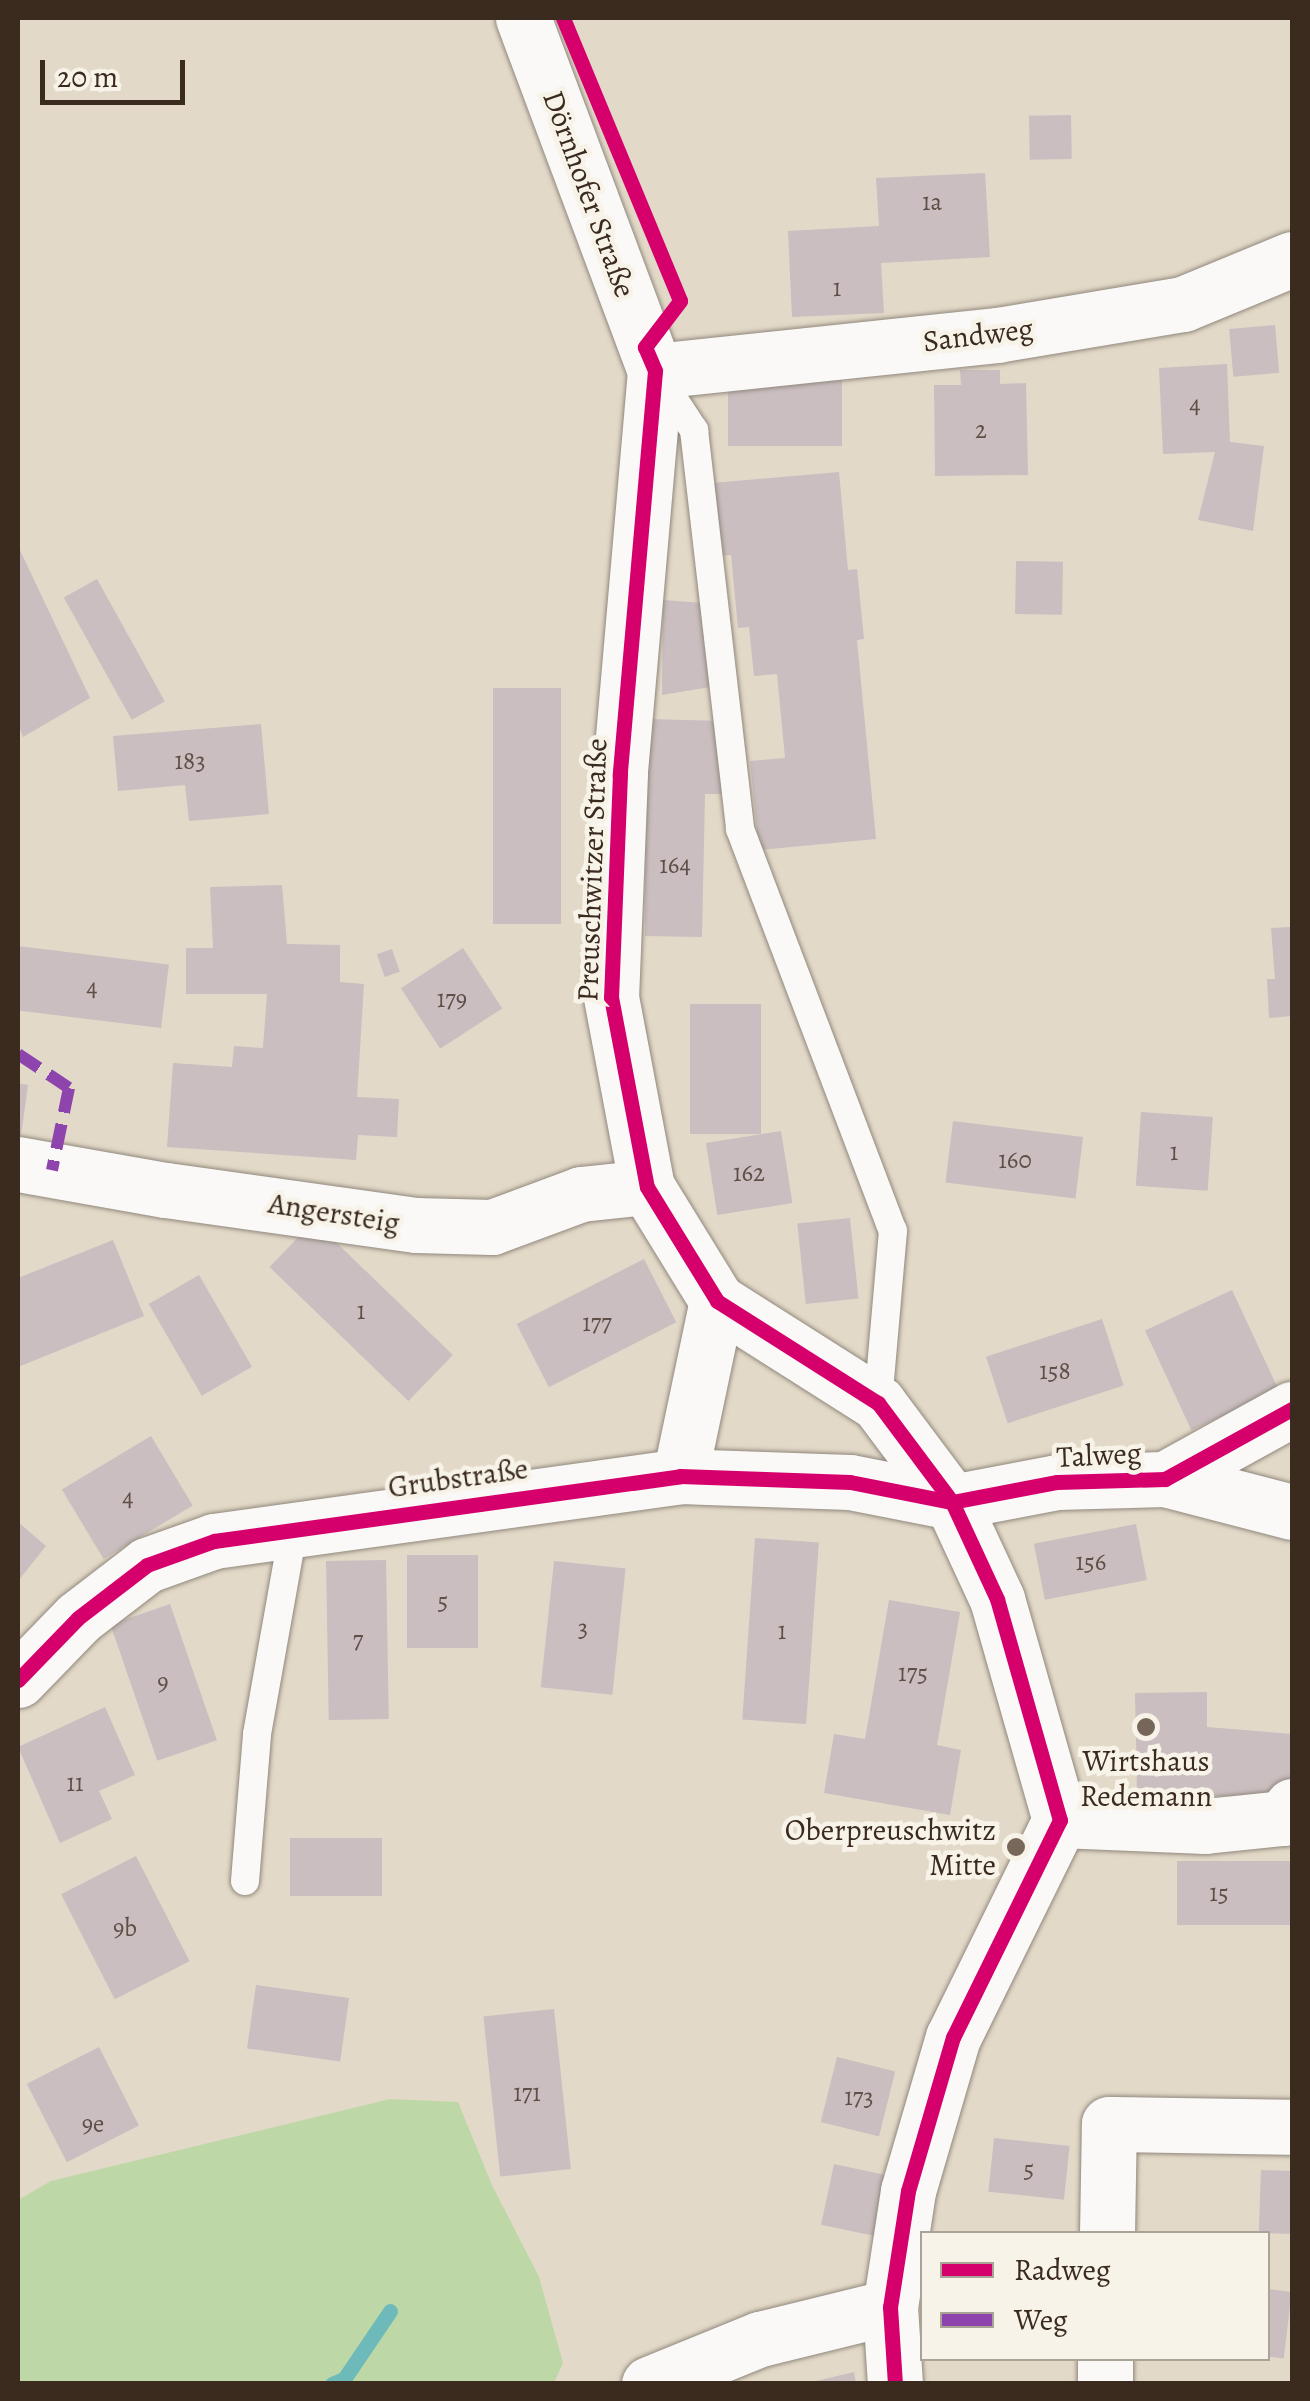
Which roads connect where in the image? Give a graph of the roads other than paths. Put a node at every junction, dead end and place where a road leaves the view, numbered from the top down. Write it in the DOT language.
graph roads {
  1 [pos="523,18"];
  2 [pos="1292,259"];
  3 [pos="654,371"];
  4 [pos="18,1164"];
  5 [pos="647,1187"];
  6 [pos="717,1301"];
  7 [pos="878,1403"];
  8 [pos="1292,1409"];
  9 [pos="680,1476"];
  10 [pos="1165,1479"];
  11 [pos="952,1502"];
  12 [pos="1292,1512"];
  13 [pos="293,1531"];
  14 [pos="18,1680"];
  15 [pos="1292,1806"];
  16 [pos="1060,1820"];
  17 [pos="245,1881"];
  18 [pos="1292,2127"];
  19 [pos="1107,2231"];
  20 [pos="890,2307"];
  21 [pos="648,2384"];
  22 [pos="895,2384"];
  1 -- 3 [label="street, Dörnhofer Straße"];
  2 -- 3 [label="street, Sandweg"];
  3 -- 5 [label="street, Preuschwitzer Straße"];
  3 -- 7 [label="lane"];
  4 -- 5 [label="street, Angersteig"];
  5 -- 6 [label="street, Preuschwitzer Straße"];
  6 -- 7 [label="street, Preuschwitzer Straße"];
  6 -- 9 [label="street"];
  7 -- 11 [label="street, Preuschwitzer Straße"];
  8 -- 10 [label="street, Talweg"];
  9 -- 11 [label="street, Grubstraße"];
  9 -- 13 [label="street, Grubstraße"];
  10 -- 11 [label="street, Talweg"];
  10 -- 12 [label="street"];
  11 -- 16 [label="street, Preuschwitzer Straße"];
  13 -- 14 [label="street, Grubstraße"];
  13 -- 17 [label="lane"];
  15 -- 16 [label="street"];
  16 -- 20 [label="street"];
  18 -- 19 [label="street"];
  20 -- 21 [label="street"];
  20 -- 22 [label="street"];
}
